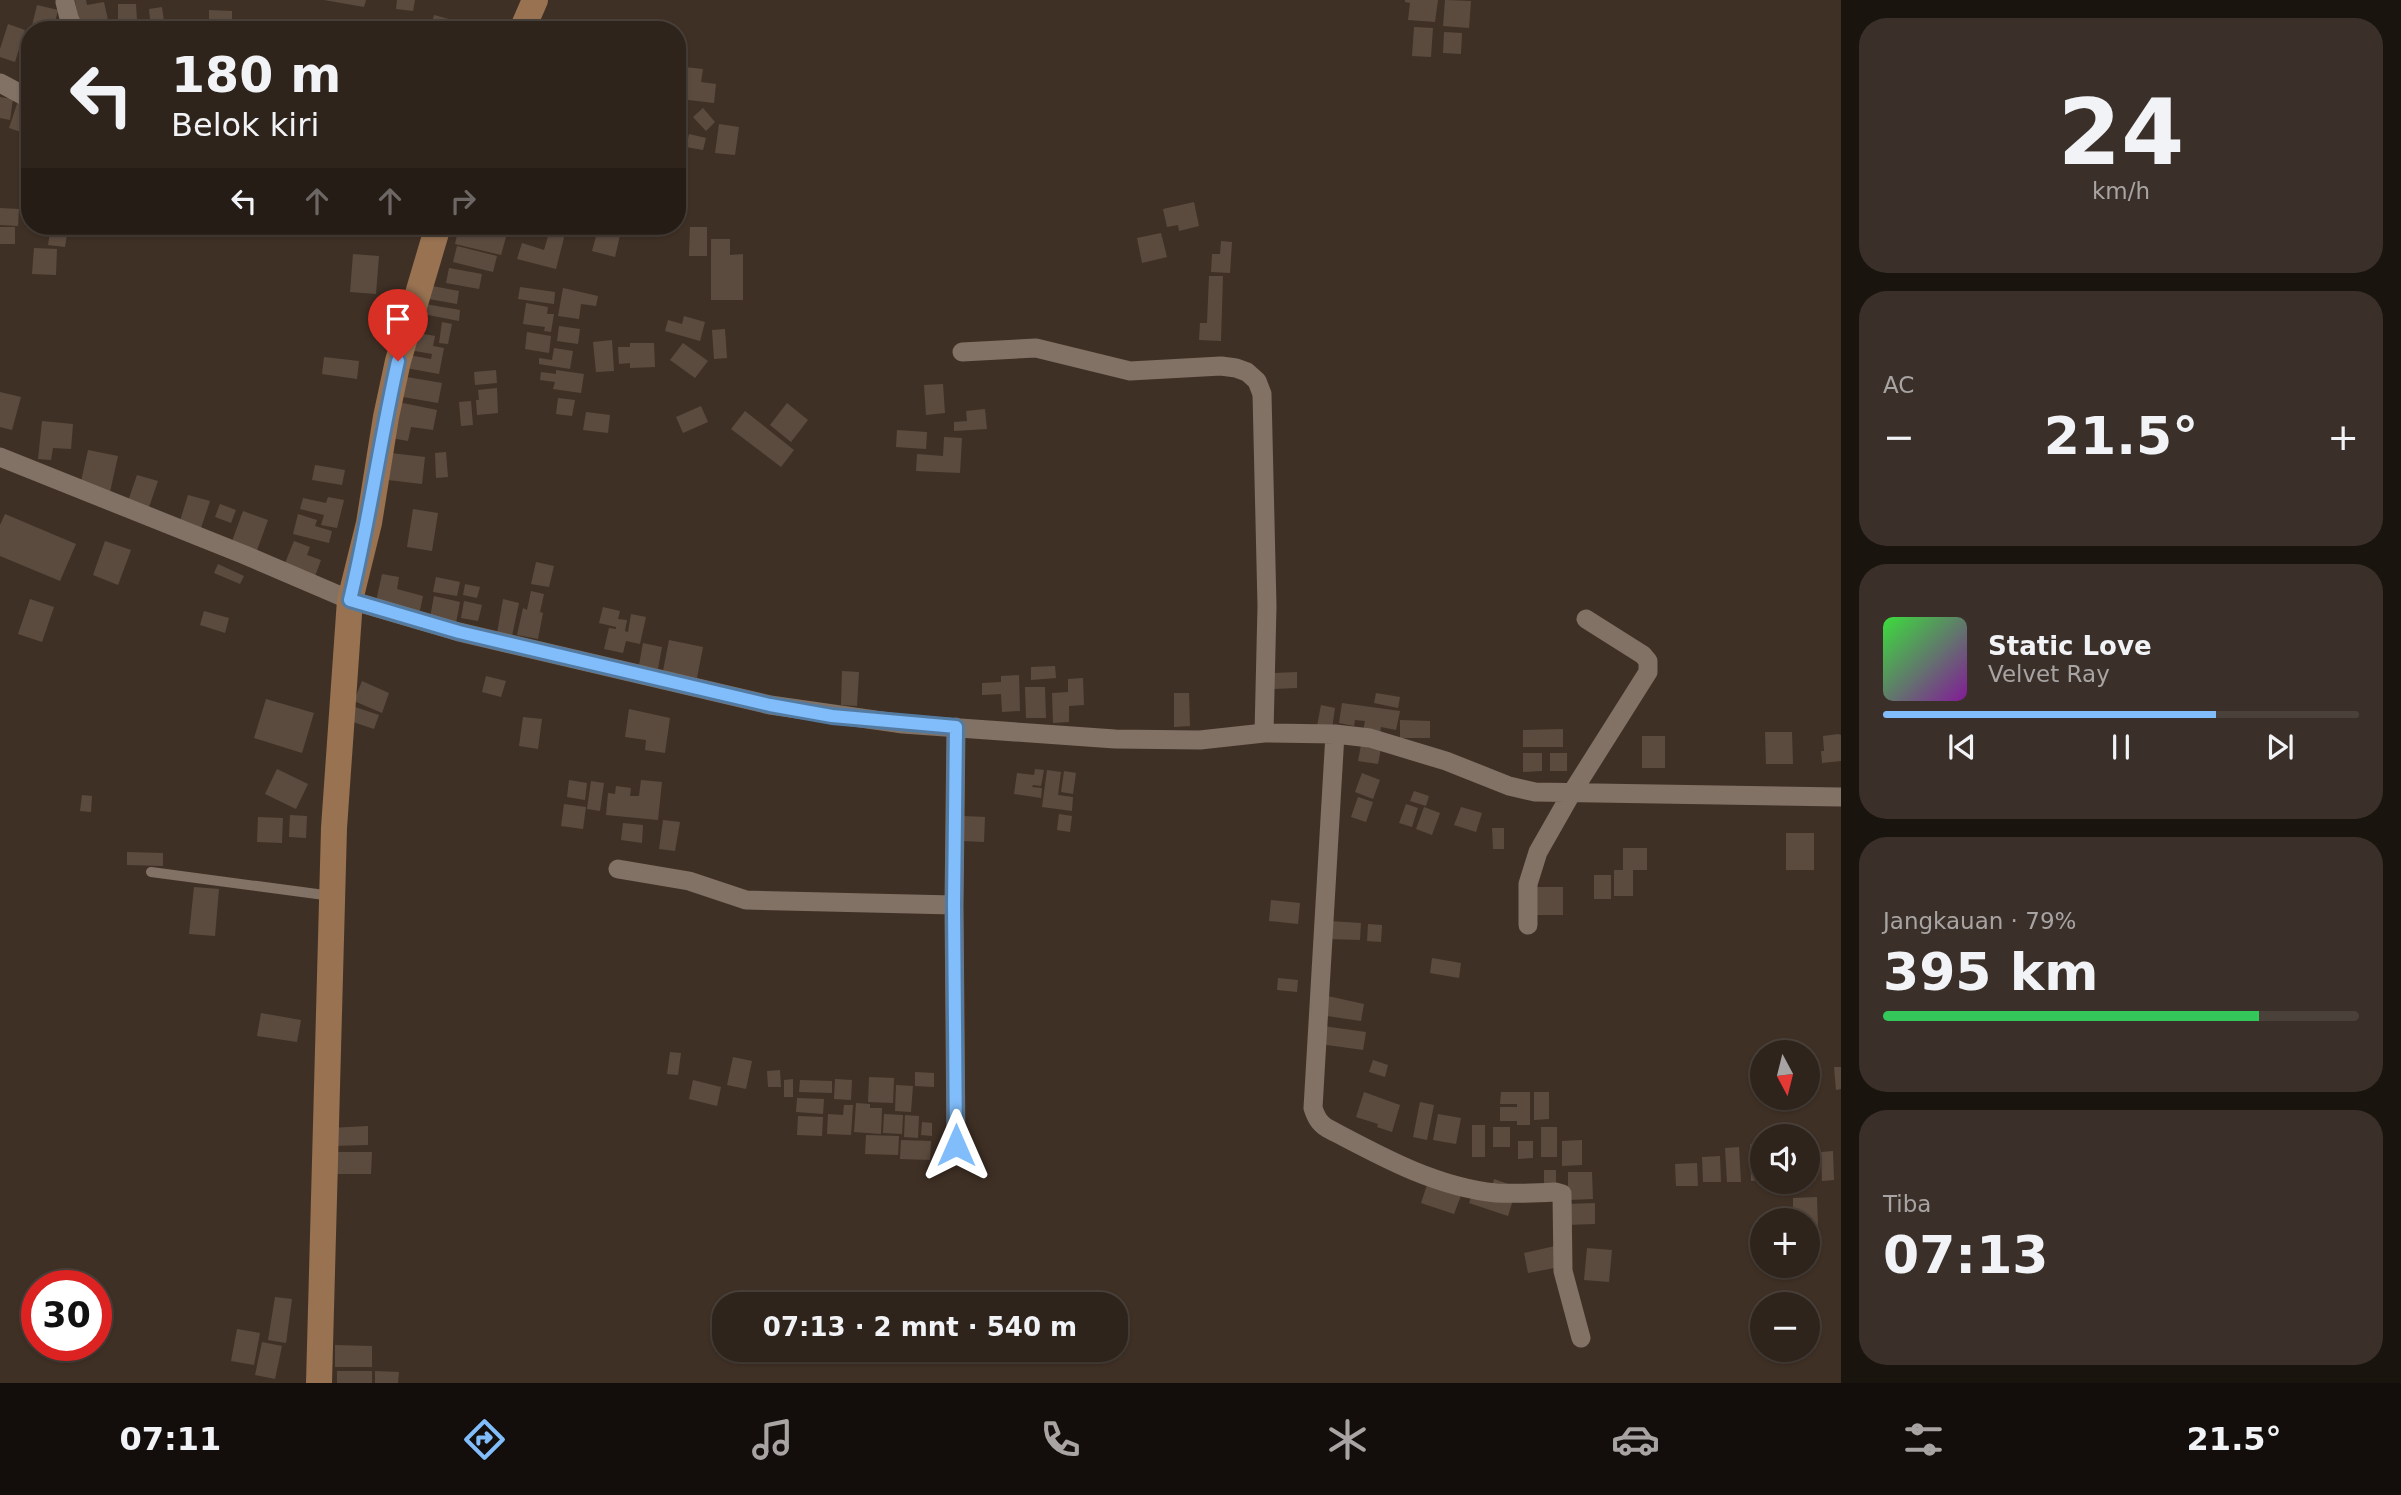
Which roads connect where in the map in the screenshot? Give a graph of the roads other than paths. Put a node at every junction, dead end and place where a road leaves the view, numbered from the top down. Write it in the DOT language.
graph roads {
  1 [pos="535,0"];
  2 [pos="65,2"];
  3 [pos="70,21"];
  4 [pos="526,21"];
  5 [pos="0,83"];
  6 [pos="21,94"];
  7 [pos="435,235"];
  8 [pos="962,352"];
  9 [pos="0,457"];
  10 [pos="350,600"];
  11 [pos="1586,618"];
  12 [pos="956,727"];
  13 [pos="1264,733"];
  14 [pos="1335,734"];
  15 [pos="1571,794"];
  16 [pos="1841,796"];
  17 [pos="618,869"];
  18 [pos="151,872"];
  19 [pos="332,896"];
  20 [pos="954,905"];
  21 [pos="1528,925"];
  22 [pos="956,1145"];
  23 [pos="1581,1338"];
  24 [pos="319,1383"];
  1 -- 4 [label="main road"];
  2 -- 3 [label="street"];
  5 -- 6 [label="street"];
  7 -- 10 [label="main road"];
  8 -- 13 [label="street"];
  9 -- 10 [label="street"];
  10 -- 12 [label="street"];
  10 -- 19 [label="main road"];
  11 -- 15 [label="street"];
  12 -- 13 [label="street"];
  12 -- 20 [label="street"];
  13 -- 14 [label="street"];
  14 -- 15 [label="street"];
  14 -- 23 [label="street"];
  15 -- 16 [label="street"];
  15 -- 21 [label="street"];
  17 -- 20 [label="street"];
  18 -- 19 [label="lane"];
  19 -- 24 [label="main road"];
  20 -- 22 [label="street"];
}
